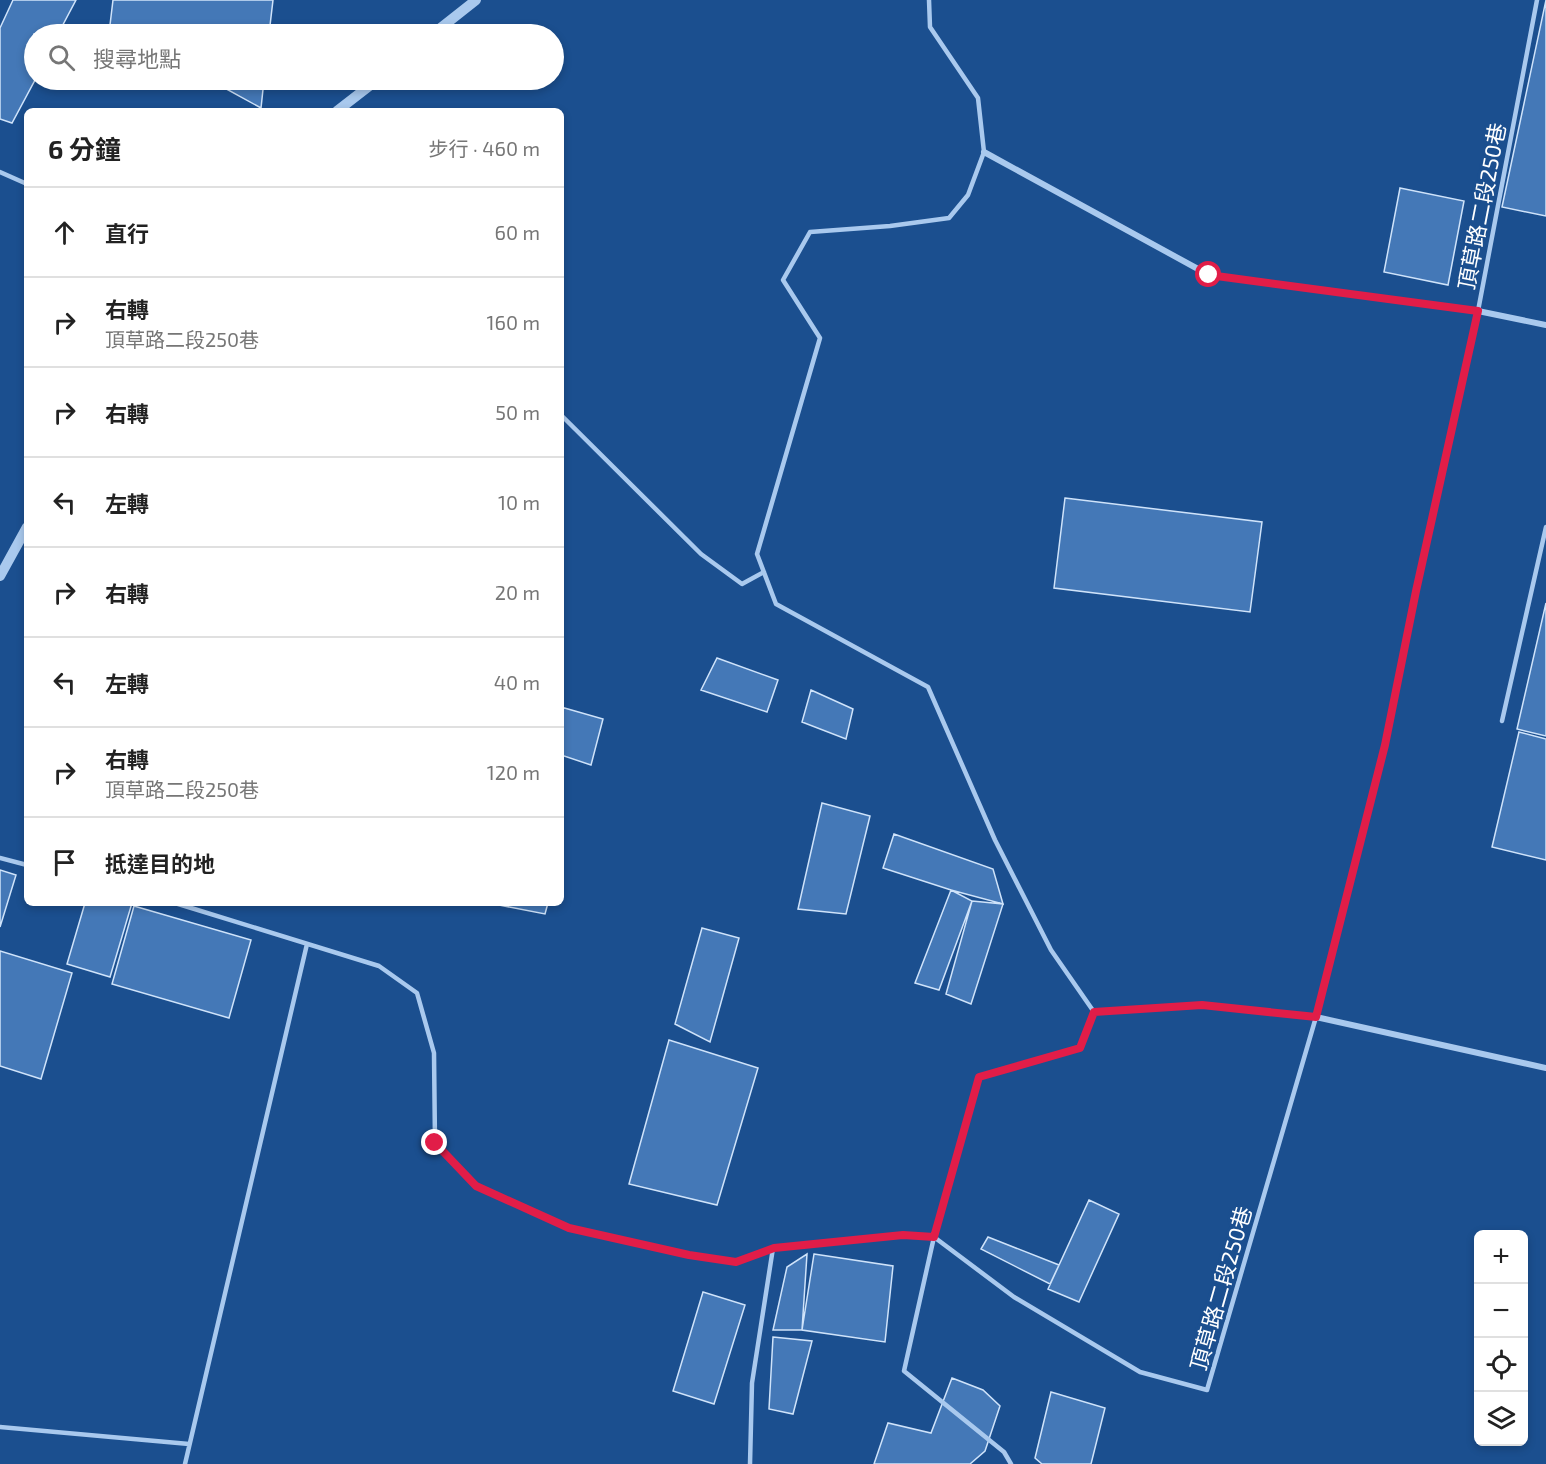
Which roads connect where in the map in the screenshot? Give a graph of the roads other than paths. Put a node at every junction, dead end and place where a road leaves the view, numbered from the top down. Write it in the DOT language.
graph roads {
  1 [pos="476,0"];
  2 [pos="929,0"];
  3 [pos="1537,0"];
  4 [pos="446,24"];
  5 [pos="364,90"];
  6 [pos="341,108"];
  7 [pos="984,152"];
  8 [pos="0,172"];
  9 [pos="24,183"];
  10 [pos="1478,311"];
  11 [pos="1546,325"];
  12 [pos="564,418"];
  13 [pos="1546,527"];
  14 [pos="24,532"];
  15 [pos="764,572"];
  16 [pos="0,576"];
  17 [pos="1502,721"];
  18 [pos="0,858"];
  19 [pos="24,864"];
  20 [pos="185,906"];
  21 [pos="306,944"];
  22 [pos="1094,1012"];
  23 [pos="1316,1017"];
  24 [pos="1546,1068"];
  25 [pos="934,1237"];
  26 [pos="774,1248"];
  27 [pos="0,1427"];
  28 [pos="189,1444"];
  29 [pos="184,1464"];
  30 [pos="750,1464"];
  31 [pos="1011,1464"];
  1 -- 4 [label="street"];
  2 -- 7 [label="lane"];
  3 -- 10 [label="lane, 頂草路二段250巷"];
  5 -- 6 [label="street"];
  7 -- 10 [label="street"];
  7 -- 15 [label="lane"];
  8 -- 9 [label="lane"];
  10 -- 11 [label="street"];
  10 -- 23 [label="lane, 頂草路二段250巷"];
  12 -- 15 [label="lane"];
  13 -- 17 [label="lane"];
  14 -- 16 [label="street"];
  15 -- 22 [label="lane"];
  18 -- 19 [label="lane"];
  20 -- 21 [label="lane"];
  21 -- 26 [label="lane"];
  21 -- 28 [label="lane"];
  22 -- 23 [label="lane"];
  22 -- 25 [label="lane"];
  23 -- 24 [label="street"];
  23 -- 25 [label="lane, 頂草路二段250巷"];
  25 -- 26 [label="lane"];
  25 -- 31 [label="lane"];
  26 -- 30 [label="lane"];
  27 -- 28 [label="lane"];
  28 -- 29 [label="lane"];
}
